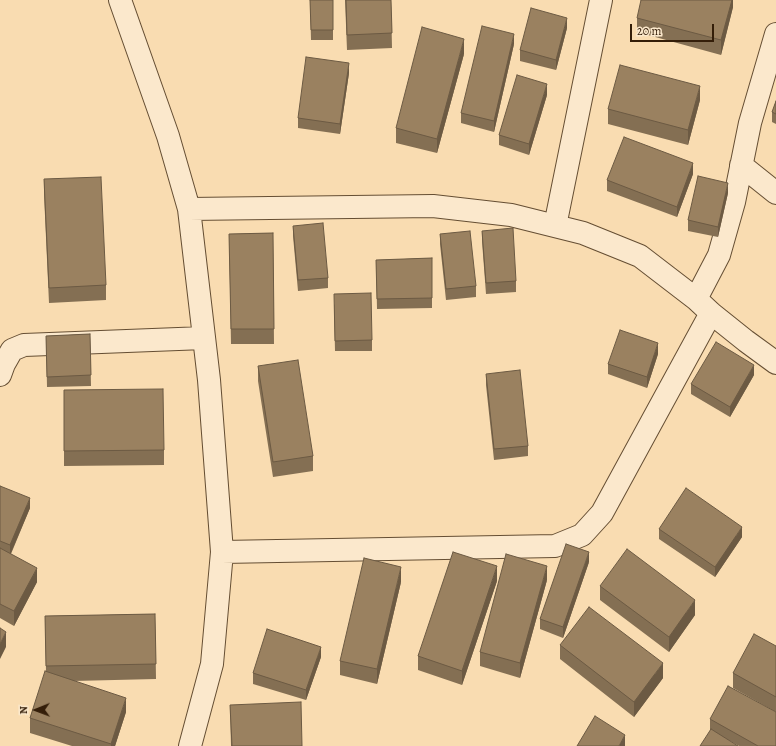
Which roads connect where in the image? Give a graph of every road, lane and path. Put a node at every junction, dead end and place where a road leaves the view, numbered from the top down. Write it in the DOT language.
graph roads {
  1 [pos="120,0"];
  2 [pos="601,0"];
  3 [pos="776,34"];
  4 [pos="741,164"];
  5 [pos="776,193"];
  6 [pos="189,209"];
  7 [pos="555,226"];
  8 [pos="704,306"];
  9 [pos="204,338"];
  10 [pos="776,363"];
  11 [pos="0,375"];
  12 [pos="222,552"];
  13 [pos="190,746"];
  1 -- 6 [label="street"];
  2 -- 7 [label="street"];
  3 -- 4 [label="street"];
  4 -- 5 [label="street"];
  4 -- 8 [label="street"];
  6 -- 7 [label="street"];
  6 -- 9 [label="street"];
  7 -- 8 [label="street"];
  8 -- 10 [label="street"];
  8 -- 12 [label="street"];
  9 -- 11 [label="street"];
  9 -- 12 [label="street"];
  12 -- 13 [label="street"];
}
